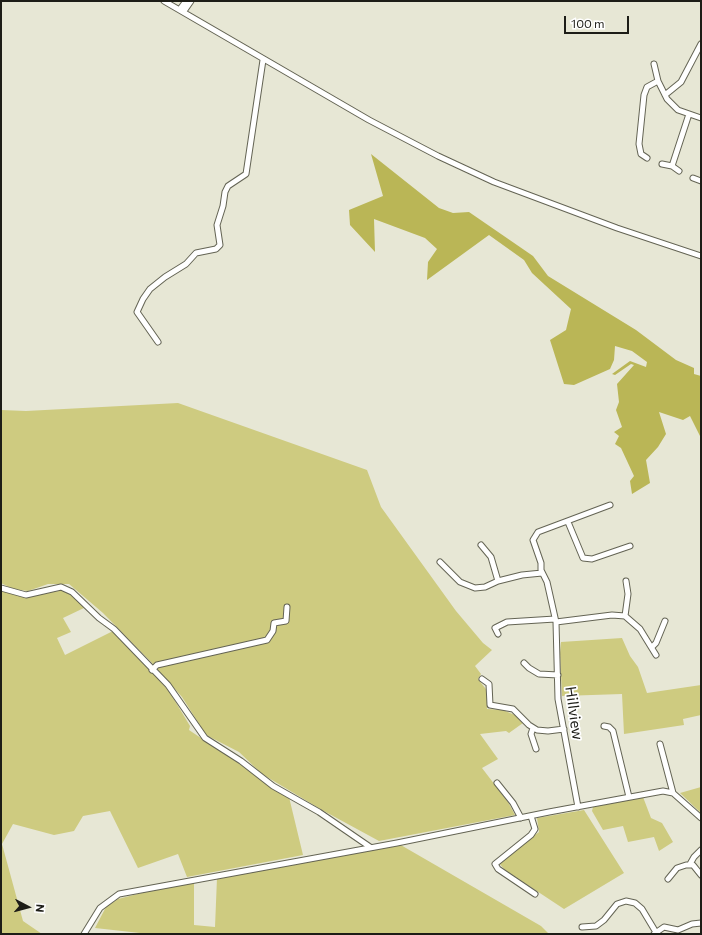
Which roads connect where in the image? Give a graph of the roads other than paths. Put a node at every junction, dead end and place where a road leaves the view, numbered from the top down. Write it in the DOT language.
graph roads {
  1 [pos="164,1"];
  2 [pos="186,1"];
  3 [pos="191,1"];
  4 [pos="182,10"];
  5 [pos="701,44"];
  6 [pos="263,60"];
  7 [pos="654,64"];
  8 [pos="658,82"];
  9 [pos="665,95"];
  10 [pos="689,114"];
  11 [pos="701,118"];
  12 [pos="647,158"];
  13 [pos="662,164"];
  14 [pos="672,166"];
  15 [pos="679,171"];
  16 [pos="693,178"];
  17 [pos="701,181"];
  18 [pos="701,256"];
  19 [pos="158,342"];
  20 [pos="610,505"];
  21 [pos="568,522"];
  22 [pos="481,545"];
  23 [pos="630,546"];
  24 [pos="440,562"];
  25 [pos="542,573"];
  26 [pos="498,581"];
  27 [pos="626,581"];
  28 [pos="1,588"];
  29 [pos="287,607"];
  30 [pos="625,616"];
  31 [pos="556,620"];
  32 [pos="665,621"];
  33 [pos="498,634"];
  34 [pos="652,647"];
  35 [pos="656,655"];
  36 [pos="524,662"];
  37 [pos="152,670"];
  38 [pos="558,674"];
  39 [pos="482,679"];
  40 [pos="604,726"];
  41 [pos="534,728"];
  42 [pos="564,729"];
  43 [pos="660,744"];
  44 [pos="536,749"];
  45 [pos="497,782"];
  46 [pos="673,793"];
  47 [pos="629,797"];
  48 [pos="578,807"];
  49 [pos="531,816"];
  50 [pos="521,818"];
  51 [pos="701,818"];
  52 [pos="370,847"];
  53 [pos="701,850"];
  54 [pos="690,864"];
  55 [pos="701,874"];
  56 [pos="668,879"];
  57 [pos="535,894"];
  58 [pos="701,923"];
  59 [pos="582,927"];
  60 [pos="656,933"];
  61 [pos="84,934"];
  1 -- 4 [label="street"];
  2 -- 4 [label="street"];
  3 -- 4 [label="street"];
  4 -- 6 [label="street"];
  5 -- 9 [label="street"];
  6 -- 18 [label="street"];
  6 -- 19 [label="street"];
  7 -- 8 [label="street"];
  8 -- 9 [label="street"];
  8 -- 12 [label="street"];
  9 -- 10 [label="street"];
  10 -- 11 [label="street"];
  10 -- 14 [label="street"];
  13 -- 14 [label="street"];
  14 -- 15 [label="street"];
  16 -- 17 [label="street"];
  20 -- 21 [label="street"];
  21 -- 23 [label="street"];
  21 -- 25 [label="street, Hillview"];
  22 -- 26 [label="street"];
  24 -- 26 [label="street"];
  25 -- 26 [label="street"];
  25 -- 31 [label="street, Hillview"];
  27 -- 30 [label="street"];
  28 -- 37 [label="street"];
  29 -- 37 [label="street"];
  30 -- 31 [label="street"];
  30 -- 34 [label="street"];
  31 -- 33 [label="street"];
  31 -- 38 [label="street, Hillview"];
  32 -- 34 [label="street"];
  34 -- 35 [label="street"];
  36 -- 38 [label="street"];
  37 -- 52 [label="street"];
  38 -- 42 [label="street, Hillview"];
  39 -- 41 [label="street"];
  40 -- 47 [label="street"];
  41 -- 42 [label="street"];
  41 -- 44 [label="street"];
  42 -- 48 [label="street, Hillview"];
  43 -- 46 [label="street"];
  45 -- 50 [label="street"];
  46 -- 47 [label="street"];
  46 -- 51 [label="street"];
  47 -- 48 [label="street"];
  48 -- 49 [label="street"];
  49 -- 50 [label="street"];
  49 -- 57 [label="street"];
  50 -- 52 [label="street"];
  52 -- 61 [label="street"];
  53 -- 54 [label="street"];
  54 -- 55 [label="street"];
  54 -- 56 [label="street"];
  58 -- 60 [label="street"];
  59 -- 60 [label="street"];
}
